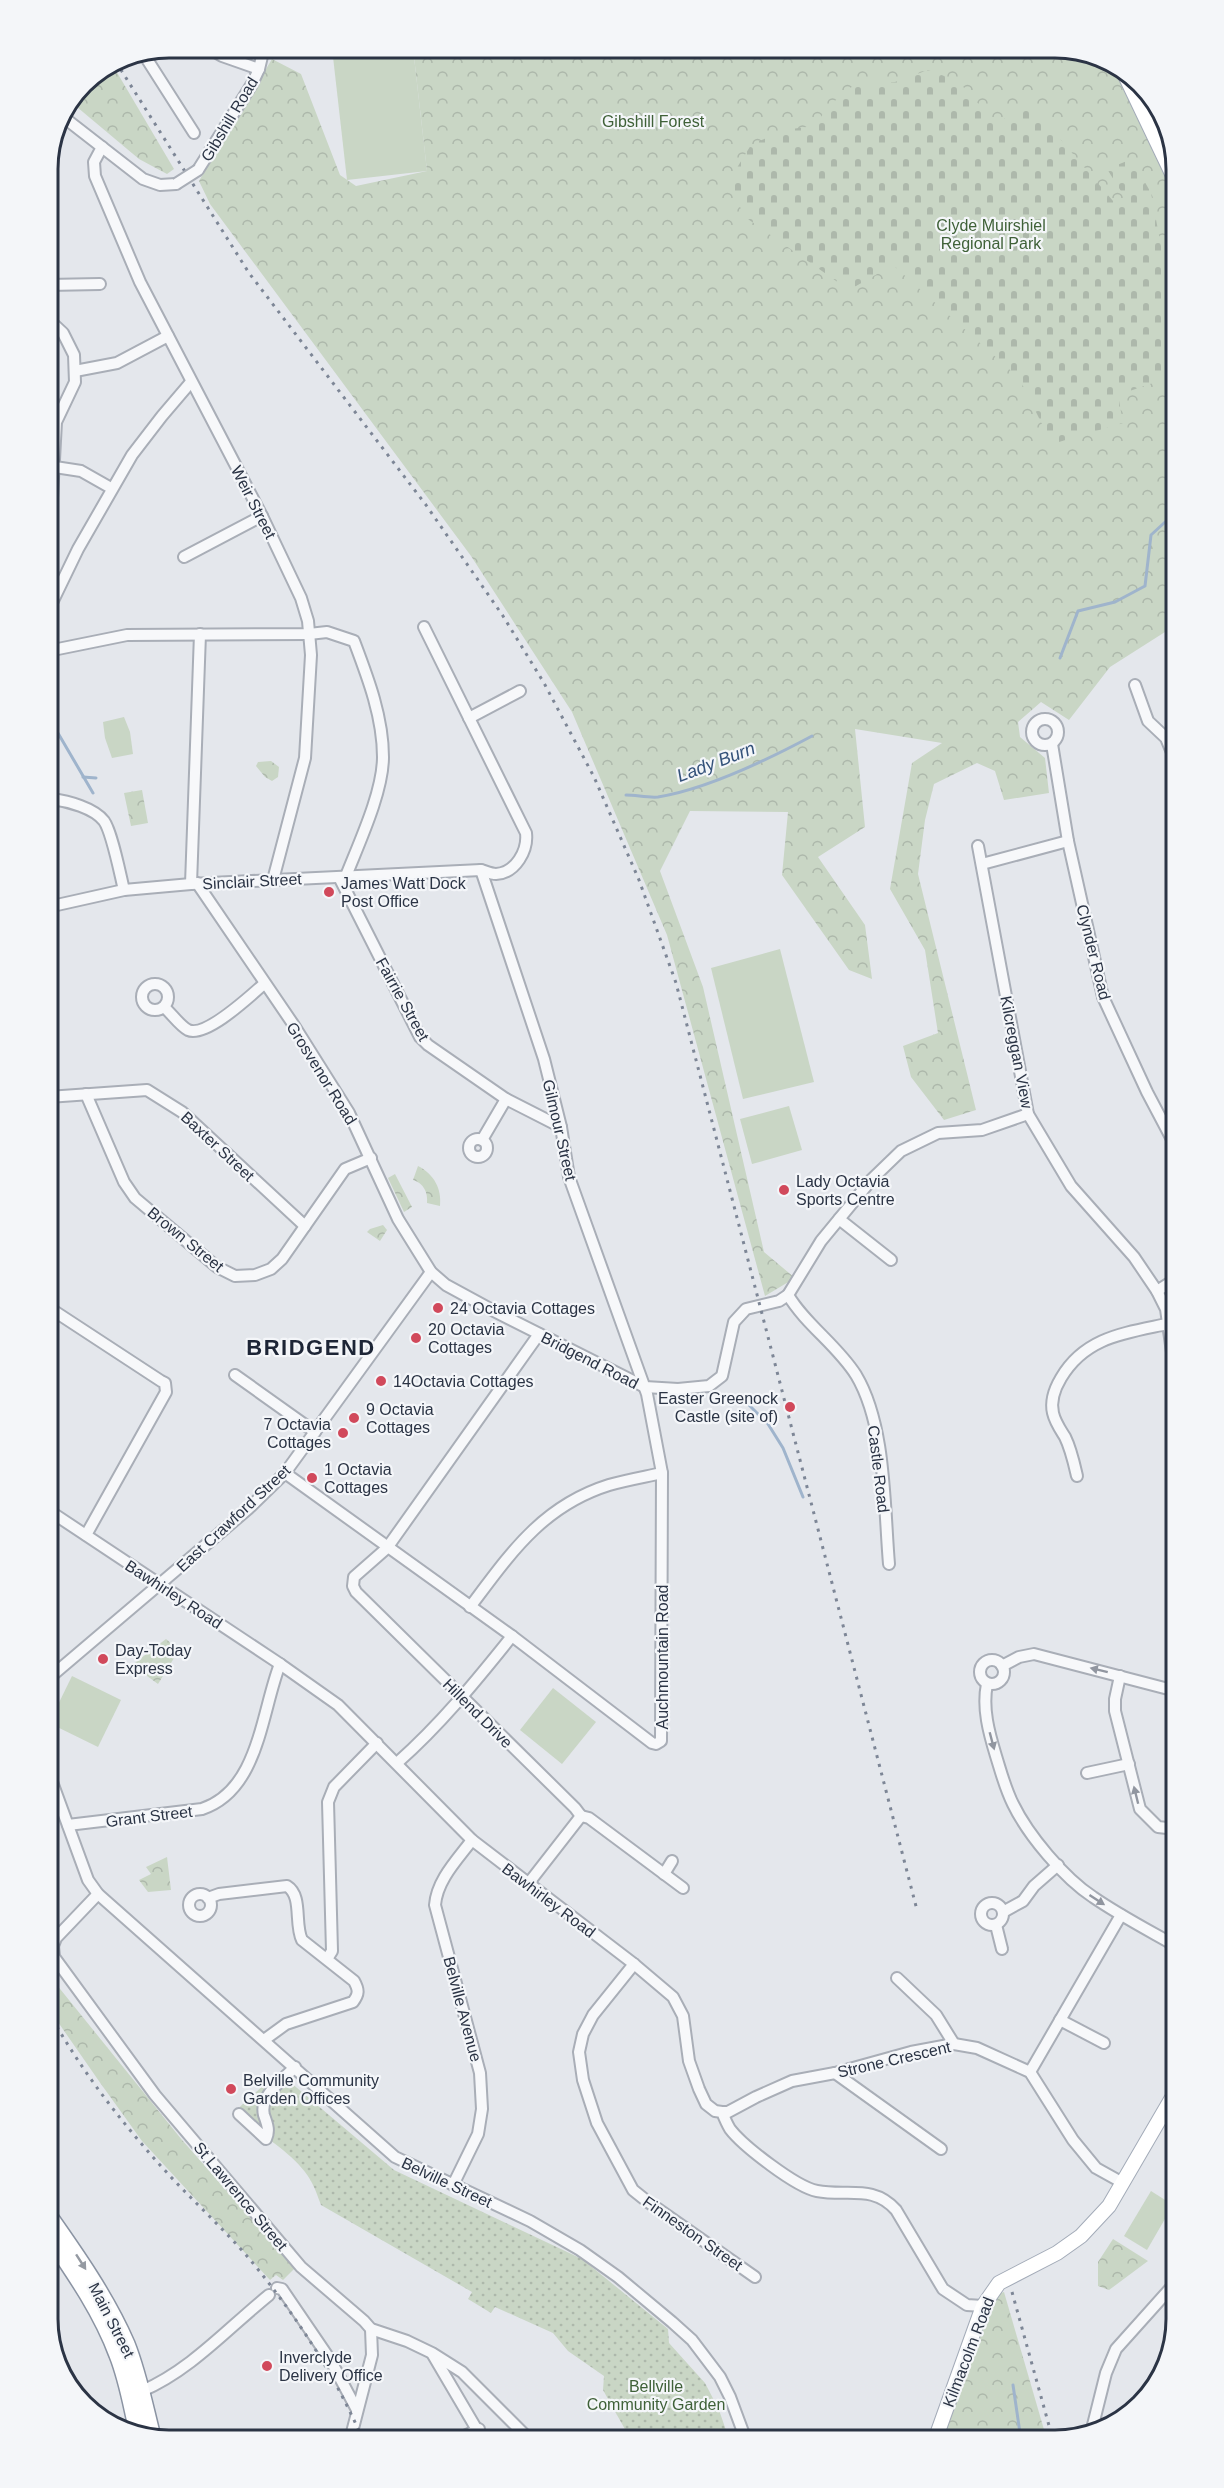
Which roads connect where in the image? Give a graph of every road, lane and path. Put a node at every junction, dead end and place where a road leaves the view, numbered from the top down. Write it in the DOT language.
graph roads {
  1 [pos="228,58"];
  2 [pos="262,58"];
  3 [pos="148,61"];
  4 [pos="259,69"];
  5 [pos="1132,90"];
  6 [pos="69,122"];
  7 [pos="194,133"];
  8 [pos="102,147"];
  9 [pos="1164,158"];
  10 [pos="100,284"];
  11 [pos="59,285"];
  12 [pos="59,329"];
  13 [pos="168,336"];
  14 [pos="75,371"];
  15 [pos="191,382"];
  16 [pos="59,416"];
  17 [pos="59,468"];
  18 [pos="111,488"];
  19 [pos="262,516"];
  20 [pos="184,557"];
  21 [pos="59,587"];
  22 [pos="424,627"];
  23 [pos="200,634"];
  24 [pos="309,634"];
  25 [pos="59,649"];
  26 [pos="1135,685"];
  27 [pos="520,690"];
  28 [pos="469,718"];
  29 [pos="1166,738"];
  30 [pos="1052,744"];
  31 [pos="59,800"];
  32 [pos="1068,841"];
  33 [pos="978,846"];
  34 [pos="982,864"];
  35 [pos="481,870"];
  36 [pos="343,877"];
  37 [pos="273,880"];
  38 [pos="194,884"];
  39 [pos="124,890"];
  40 [pos="59,905"];
  41 [pos="264,984"];
  42 [pos="164,1007"];
  43 [pos="86,1094"];
  44 [pos="59,1095"];
  45 [pos="506,1099"];
  46 [pos="1028,1114"];
  47 [pos="561,1127"];
  48 [pos="1166,1128"];
  49 [pos="482,1140"];
  50 [pos="371,1158"];
  51 [pos="839,1220"];
  52 [pos="304,1226"];
  53 [pos="891,1260"];
  54 [pos="430,1272"];
  55 [pos="1166,1285"];
  56 [pos="1157,1291"];
  57 [pos="788,1295"];
  58 [pos="1166,1310"];
  59 [pos="58,1314"];
  60 [pos="1166,1324"];
  61 [pos="539,1334"];
  62 [pos="235,1375"];
  63 [pos="645,1387"];
  64 [pos="315,1432"];
  65 [pos="285,1473"];
  66 [pos="662,1473"];
  67 [pos="1077,1476"];
  68 [pos="58,1517"];
  69 [pos="86,1535"];
  70 [pos="387,1548"];
  71 [pos="889,1564"];
  72 [pos="159,1585"];
  73 [pos="470,1607"];
  74 [pos="512,1636"];
  75 [pos="280,1664"];
  76 [pos="1002,1666"];
  77 [pos="58,1670"];
  78 [pos="1120,1676"];
  79 [pos="987,1684"];
  80 [pos="1166,1688"];
  81 [pos="462,1697"];
  82 [pos="377,1743"];
  83 [pos="397,1763"];
  84 [pos="1129,1764"];
  85 [pos="1088,1773"];
  86 [pos="58,1799"];
  87 [pos="581,1816"];
  88 [pos="68,1825"];
  89 [pos="1166,1828"];
  90 [pos="472,1840"];
  91 [pos="672,1861"];
  92 [pos="1058,1865"];
  93 [pos="664,1874"];
  94 [pos="528,1884"];
  95 [pos="683,1888"];
  96 [pos="98,1894"];
  97 [pos="208,1898"];
  98 [pos="1003,1912"];
  99 [pos="1121,1915"];
  100 [pos="996,1924"];
  101 [pos="58,1936"];
  102 [pos="1166,1940"];
  103 [pos="1002,1949"];
  104 [pos="327,1959"];
  105 [pos="634,1964"];
  106 [pos="58,1966"];
  107 [pos="897,1978"];
  108 [pos="1060,2020"];
  109 [pos="264,2040"];
  110 [pos="1104,2043"];
  111 [pos="954,2044"];
  112 [pos="295,2067"];
  113 [pos="1030,2072"];
  114 [pos="835,2073"];
  115 [pos="1166,2108"];
  116 [pos="722,2112"];
  117 [pos="239,2114"];
  118 [pos="941,2149"];
  119 [pos="1123,2183"];
  120 [pos="453,2185"];
  121 [pos="58,2230"];
  122 [pos="58,2250"];
  123 [pos="755,2277"];
  124 [pos="1166,2293"];
  125 [pos="983,2306"];
  126 [pos="371,2329"];
  127 [pos="432,2353"];
  128 [pos="142,2391"];
  129 [pos="357,2410"];
  130 [pos="1094,2422"];
  131 [pos="135,2424"];
  132 [pos="151,2427"];
  133 [pos="353,2429"];
  134 [pos="478,2429"];
  135 [pos="519,2429"];
  136 [pos="742,2430"];
  137 [pos="939,2430"];
  1 -- 4 [label="street"];
  2 -- 4 [label="street, Gibshill Road"];
  3 -- 7 [label="street"];
  4 -- 8 [label="street, Gibshill Road, bridge"];
  5 -- 9 [label="main road"];
  6 -- 8 [label="street, Gibshill Road"];
  8 -- 13 [label="street, Weir Street"];
  10 -- 11 [label="street"];
  12 -- 14 [label="street"];
  13 -- 14 [label="street"];
  13 -- 15 [label="street, Weir Street"];
  14 -- 16 [label="street"];
  15 -- 18 [label="street"];
  15 -- 19 [label="street, Weir Street"];
  17 -- 18 [label="street"];
  18 -- 21 [label="street"];
  19 -- 20 [label="street"];
  19 -- 24 [label="street, Weir Street"];
  22 -- 28 [label="street, Sinclair Street"];
  23 -- 24 [label="street"];
  23 -- 25 [label="street"];
  23 -- 38 [label="street"];
  24 -- 36 [label="street"];
  24 -- 37 [label="street, Weir Street"];
  26 -- 29 [label="street"];
  27 -- 28 [label="street"];
  28 -- 35 [label="street, Sinclair Street"];
  30 -- 32 [label="street, Clynder Road"];
  31 -- 39 [label="street"];
  32 -- 34 [label="street"];
  32 -- 48 [label="street, Clynder Road"];
  33 -- 34 [label="street, Kilcreggan View"];
  34 -- 46 [label="street, Kilcreggan View"];
  35 -- 36 [label="street, Sinclair Street"];
  35 -- 47 [label="street, Gilmour Street"];
  36 -- 37 [label="street, Sinclair Street"];
  36 -- 45 [label="street, Fairrie Street"];
  37 -- 38 [label="street, Sinclair Street"];
  38 -- 39 [label="street, Sinclair Street"];
  38 -- 41 [label="street, Grosvenor Road"];
  39 -- 40 [label="street, Sinclair Street"];
  41 -- 42 [label="street"];
  41 -- 50 [label="street, Grosvenor Road"];
  43 -- 44 [label="street, Baxter Street"];
  43 -- 52 [label="street, Baxter Street"];
  43 -- 52 [label="street, Brown Street"];
  45 -- 47 [label="street, Fairrie Street"];
  45 -- 49 [label="street"];
  46 -- 51 [label="street"];
  46 -- 56 [label="street, Kilcreggan View"];
  47 -- 63 [label="street, Gilmour Street"];
  50 -- 52 [label="street, Brown Street"];
  50 -- 54 [label="street, Grosvenor Road"];
  51 -- 53 [label="street"];
  51 -- 57 [label="street"];
  54 -- 61 [label="street, Bridgend Road"];
  54 -- 64 [label="street, East Crawford Street"];
  55 -- 56 [label="street"];
  56 -- 58 [label="street, Kilcreggan View"];
  57 -- 63 [label="street, Bridgend Road"];
  57 -- 71 [label="street, Castle Road"];
  59 -- 69 [label="street"];
  60 -- 67 [label="street"];
  61 -- 63 [label="street, Bridgend Road"];
  61 -- 70 [label="street"];
  62 -- 64 [label="street"];
  63 -- 66 [label="street, Auchmountain Road"];
  64 -- 65 [label="street, East Crawford Street"];
  65 -- 70 [label="street"];
  65 -- 72 [label="street, East Crawford Street"];
  66 -- 73 [label="street"];
  66 -- 74 [label="street, Auchmountain Road"];
  68 -- 69 [label="street, Bawhirley Road"];
  69 -- 72 [label="street, Bawhirley Road"];
  70 -- 73 [label="street"];
  70 -- 81 [label="street, Hillend Drive"];
  72 -- 75 [label="street, Bawhirley Road"];
  72 -- 77 [label="street, East Crawford Street"];
  73 -- 74 [label="street"];
  74 -- 81 [label="street"];
  75 -- 82 [label="street, Bawhirley Road"];
  75 -- 88 [label="street, Grant Street"];
  78 -- 76 [label="street, one-way"];
  76 -- 79 [label="street"];
  76 -- 79 [label="street"];
  78 -- 80 [label="street"];
  78 -- 84 [label="street"];
  79 -- 92 [label="street, one-way"];
  81 -- 83 [label="street"];
  81 -- 87 [label="street, Hillend Drive"];
  82 -- 83 [label="street, Bawhirley Road"];
  82 -- 104 [label="street"];
  83 -- 90 [label="street, Bawhirley Road"];
  84 -- 85 [label="street"];
  89 -- 84 [label="street, one-way"];
  86 -- 88 [label="street, Belville Street"];
  87 -- 93 [label="street, Hillend Drive"];
  87 -- 94 [label="street"];
  88 -- 96 [label="street, Belville Street"];
  90 -- 94 [label="street, Bawhirley Road"];
  90 -- 120 [label="street, Belville Avenue"];
  91 -- 93 [label="street"];
  92 -- 98 [label="street"];
  92 -- 99 [label="street, one-way"];
  93 -- 95 [label="street, Hillend Drive"];
  94 -- 105 [label="street, Bawhirley Road"];
  96 -- 101 [label="street, St Lawrence Street"];
  96 -- 109 [label="street, Belville Street"];
  97 -- 104 [label="street"];
  98 -- 100 [label="street"];
  98 -- 100 [label="street"];
  99 -- 102 [label="street"];
  99 -- 108 [label="street"];
  100 -- 103 [label="street"];
  104 -- 109 [label="street"];
  105 -- 116 [label="street, Bawhirley Road"];
  105 -- 123 [label="street, Finneston Street"];
  106 -- 126 [label="street, St Lawrence Street"];
  107 -- 111 [label="street"];
  108 -- 110 [label="street"];
  108 -- 113 [label="street"];
  109 -- 112 [label="street, Belville Street"];
  111 -- 113 [label="street, Strone Crescent"];
  111 -- 114 [label="street, Strone Crescent"];
  112 -- 117 [label="street"];
  112 -- 120 [label="street, Belville Street"];
  113 -- 119 [label="street"];
  114 -- 116 [label="street, Strone Crescent"];
  114 -- 118 [label="street"];
  115 -- 119 [label="main road, Kilmacolm Road"];
  116 -- 125 [label="street, Bawhirley Road"];
  119 -- 125 [label="main road, Kilmacolm Road"];
  120 -- 136 [label="street, Belville Street"];
  121 -- 128 [label="highway, Main Street, one-way"];
  122 -- 131 [label="highway, Main Street"];
  124 -- 130 [label="street"];
  125 -- 137 [label="main road, Kilmacolm Road"];
  126 -- 127 [label="street, St Lawrence Street"];
  126 -- 129 [label="street"];
  127 -- 134 [label="street"];
  127 -- 135 [label="street, St Lawrence Street"];
  128 -- 129 [label="street"];
  128 -- 132 [label="highway, Main Street"];
  129 -- 133 [label="street"];
}
